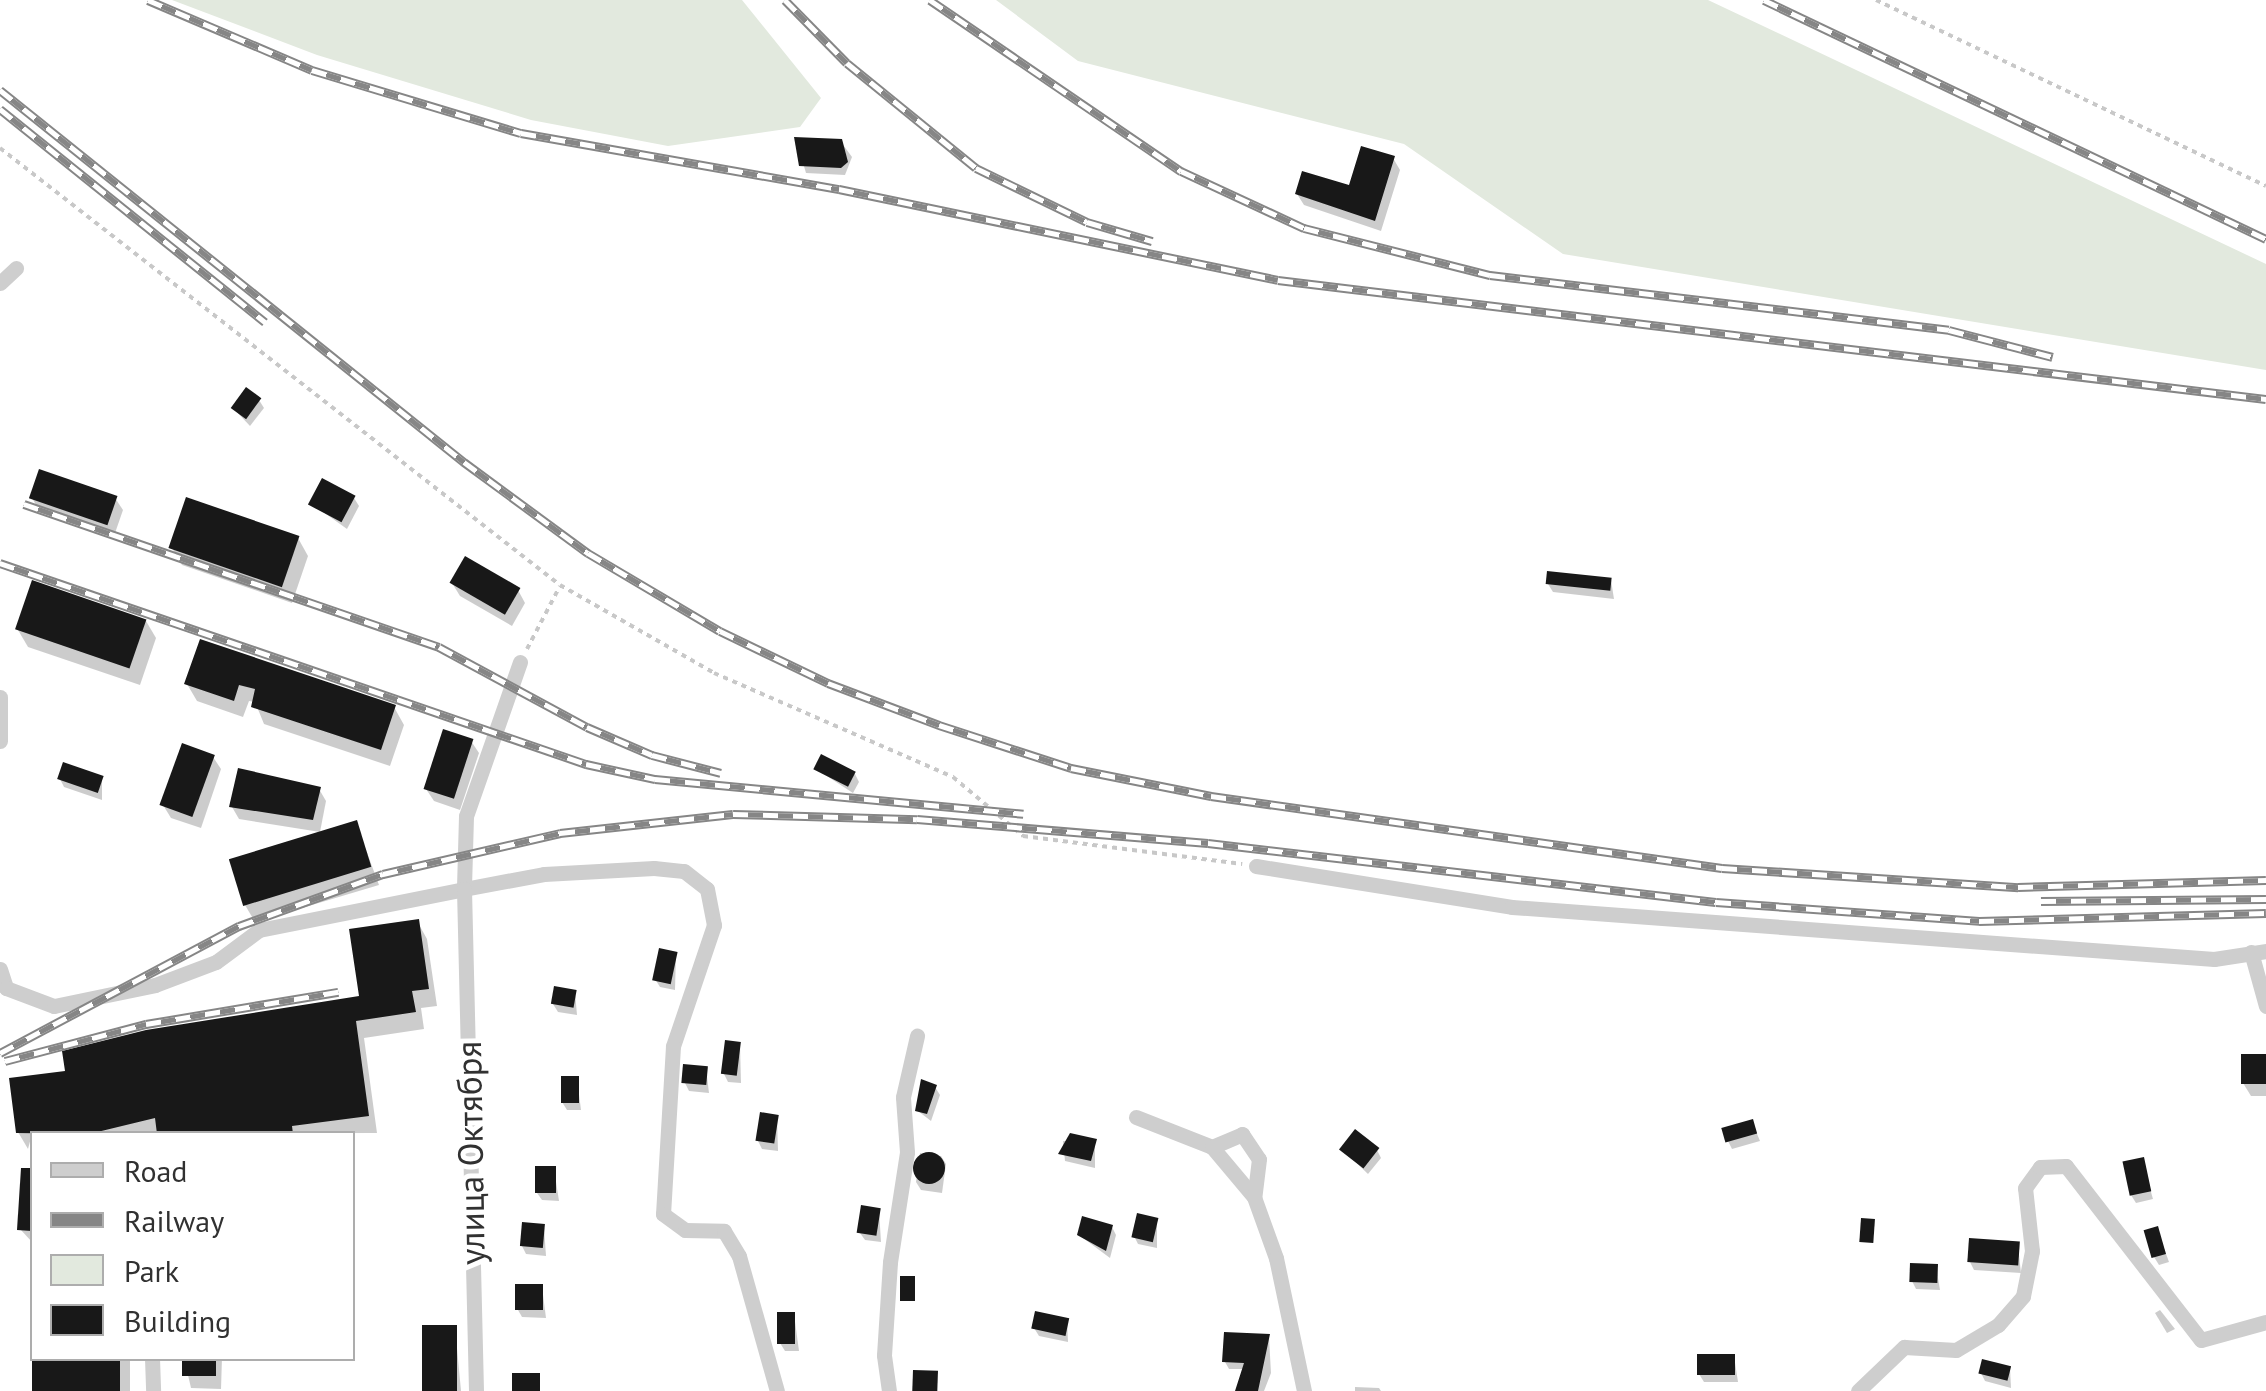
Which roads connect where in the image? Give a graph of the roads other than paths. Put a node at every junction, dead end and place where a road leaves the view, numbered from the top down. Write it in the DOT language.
graph roads {
  1 [pos="16,268"];
  2 [pos="0,283"];
  3 [pos="520,662"];
  4 [pos="0,697"];
  5 [pos="0,741"];
  6 [pos="1256,866"];
  7 [pos="464,889"];
  8 [pos="2258,951"];
  9 [pos="0,969"];
  10 [pos="2266,1006"];
  11 [pos="917,1036"];
  12 [pos="1136,1117"];
  13 [pos="1212,1146"];
  14 [pos="1254,1197"];
  15 [pos="2266,1322"];
  16 [pos="152,1361"];
  17 [pos="153,1391"];
  18 [pos="476,1391"];
  19 [pos="777,1391"];
  20 [pos="889,1391"];
  21 [pos="1304,1391"];
  22 [pos="1858,1391"];
  1 -- 2 [label="street"];
  3 -- 7 [label="street, улица Октября"];
  4 -- 5 [label="street"];
  6 -- 8 [label="street"];
  7 -- 9 [label="street"];
  7 -- 18 [label="street, улица Октября"];
  7 -- 19 [label="street"];
  8 -- 10 [label="street"];
  11 -- 20 [label="street"];
  12 -- 13 [label="street"];
  13 -- 14 [label="street"];
  13 -- 14 [label="street"];
  14 -- 21 [label="street"];
  15 -- 22 [label="street"];
  16 -- 17 [label="street"];
}
